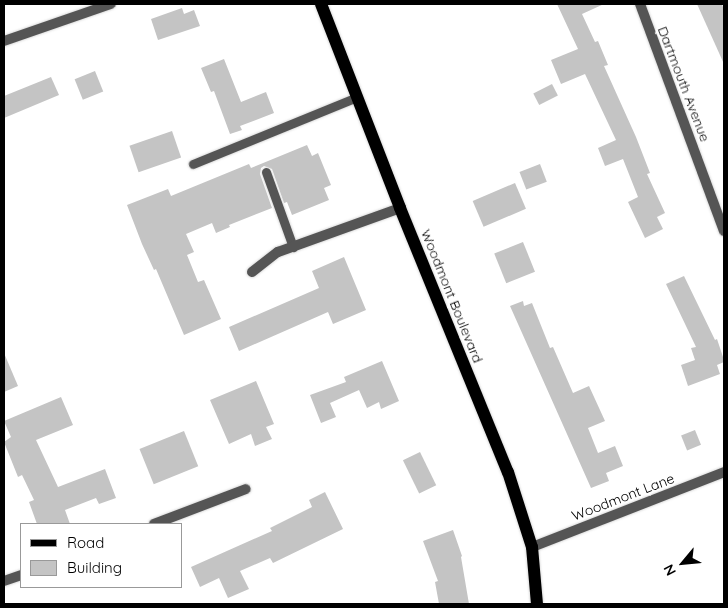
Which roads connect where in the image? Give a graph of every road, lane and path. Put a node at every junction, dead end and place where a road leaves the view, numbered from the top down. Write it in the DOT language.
graph roads {
  1 [pos="111,4"];
  2 [pos="321,4"];
  3 [pos="640,4"];
  4 [pos="4,41"];
  5 [pos="357,97"];
  6 [pos="193,164"];
  7 [pos="266,172"];
  8 [pos="400,208"];
  9 [pos="724,231"];
  10 [pos="293,247"];
  11 [pos="252,272"];
  12 [pos="724,472"];
  13 [pos="246,489"];
  14 [pos="157,523"];
  15 [pos="532,547"];
  16 [pos="20,575"];
  17 [pos="4,581"];
  18 [pos="537,604"];
  1 -- 4 [label="street"];
  2 -- 5 [label="main road, Woodmont Boulevard"];
  3 -- 9 [label="street, Dartmouth Avenue"];
  5 -- 6 [label="lane"];
  5 -- 8 [label="main road, Woodmont Boulevard"];
  7 -- 10 [label="lane"];
  8 -- 10 [label="street"];
  8 -- 15 [label="main road, Woodmont Boulevard"];
  10 -- 11 [label="street"];
  12 -- 15 [label="street, Woodmont Lane"];
  13 -- 14 [label="street"];
  15 -- 18 [label="main road, Woodmont Boulevard"];
  16 -- 17 [label="street"];
}
